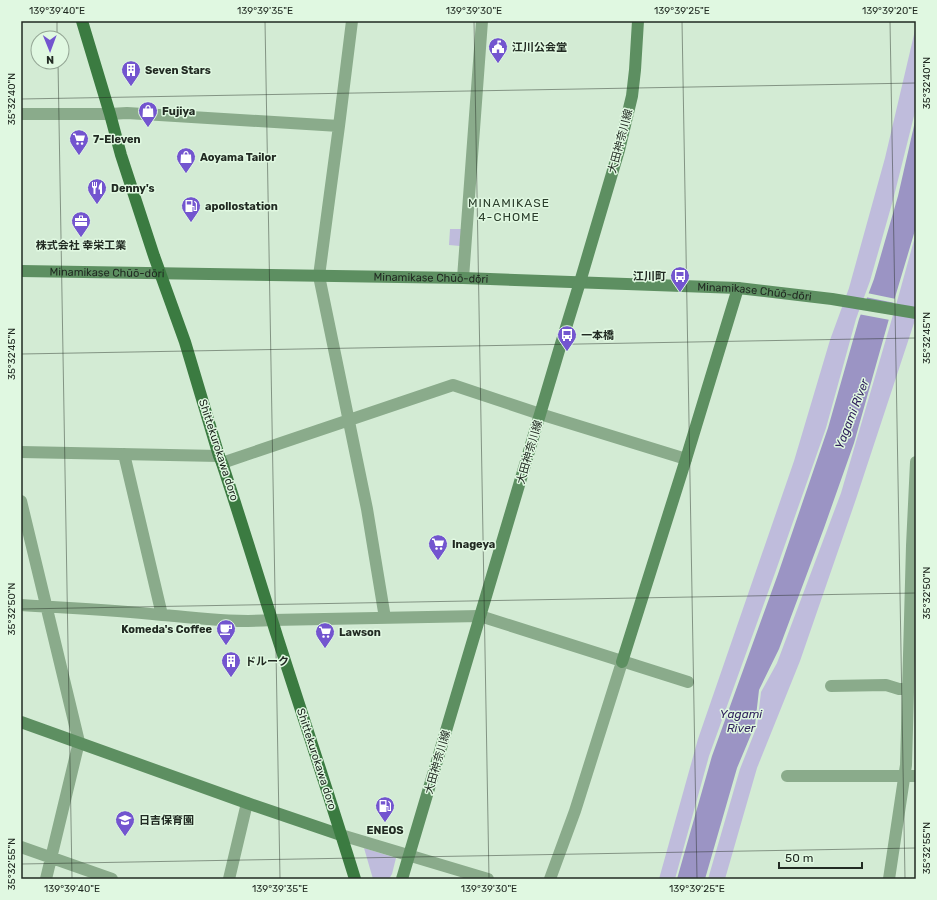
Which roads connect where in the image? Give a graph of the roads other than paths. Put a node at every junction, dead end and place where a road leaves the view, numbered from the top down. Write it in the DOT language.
graph roads {
  1 [pos="82,21"];
  2 [pos="352,21"];
  3 [pos="482,21"];
  4 [pos="638,21"];
  5 [pos="21,114"];
  6 [pos="110,114"];
  7 [pos="339,126"];
  8 [pos="21,271"];
  9 [pos="160,272"];
  10 [pos="319,276"];
  11 [pos="463,278"];
  12 [pos="580,282"];
  13 [pos="738,288"];
  14 [pos="916,313"];
  15 [pos="540,414"];
  16 [pos="349,420"];
  17 [pos="21,452"];
  18 [pos="124,454"];
  19 [pos="221,459"];
  20 [pos="686,459"];
  21 [pos="916,462"];
  22 [pos="21,501"];
  23 [pos="21,605"];
  24 [pos="46,606"];
  25 [pos="162,615"];
  26 [pos="480,616"];
  27 [pos="385,618"];
  28 [pos="272,620"];
  29 [pos="622,662"];
  30 [pos="688,682"];
  31 [pos="831,686"];
  32 [pos="908,689"];
  33 [pos="21,722"];
  34 [pos="79,742"];
  35 [pos="787,776"];
  36 [pos="911,776"];
  37 [pos="247,803"];
  38 [pos="341,835"];
  39 [pos="21,847"];
  40 [pos="410,856"];
  41 [pos="51,858"];
  42 [pos="46,879"];
  43 [pos="112,879"];
  44 [pos="229,879"];
  45 [pos="354,879"];
  46 [pos="402,879"];
  47 [pos="488,879"];
  48 [pos="550,879"];
  49 [pos="890,879"];
  1 -- 6 [label="main road, Shittekurokawa doro"];
  2 -- 7 [label="street"];
  3 -- 11 [label="street"];
  4 -- 12 [label="street, 大田神奈川線"];
  5 -- 6 [label="street"];
  6 -- 7 [label="street"];
  6 -- 9 [label="main road, Shittekurokawa doro"];
  7 -- 10 [label="street"];
  8 -- 9 [label="street, Minamikase Chūō-dōri"];
  9 -- 10 [label="street, Minamikase Chūō-dōri"];
  9 -- 19 [label="main road, Shittekurokawa doro"];
  10 -- 11 [label="street, Minamikase Chūō-dōri"];
  10 -- 16 [label="street"];
  11 -- 12 [label="street, Minamikase Chūō-dōri"];
  12 -- 13 [label="street, Minamikase Chūō-dōri"];
  12 -- 15 [label="street, 大田神奈川線"];
  13 -- 14 [label="street, Minamikase Chūō-dōri"];
  13 -- 20 [label="street"];
  15 -- 16 [label="street"];
  15 -- 20 [label="street"];
  15 -- 26 [label="street, 大田神奈川線"];
  16 -- 19 [label="street"];
  16 -- 27 [label="street"];
  17 -- 18 [label="street"];
  18 -- 19 [label="street"];
  18 -- 25 [label="street"];
  19 -- 28 [label="main road, Shittekurokawa doro"];
  20 -- 29 [label="street"];
  21 -- 32 [label="street"];
  22 -- 24 [label="street"];
  23 -- 24 [label="street"];
  24 -- 25 [label="street"];
  24 -- 34 [label="street"];
  25 -- 28 [label="street"];
  26 -- 27 [label="street"];
  26 -- 29 [label="street"];
  26 -- 40 [label="street, 大田神奈川線"];
  27 -- 28 [label="street"];
  28 -- 38 [label="main road, Shittekurokawa doro"];
  29 -- 30 [label="street"];
  29 -- 48 [label="street"];
  31 -- 32 [label="street"];
  32 -- 36 [label="street"];
  33 -- 34 [label="street"];
  34 -- 37 [label="street"];
  34 -- 41 [label="street"];
  35 -- 36 [label="street"];
  36 -- 49 [label="street"];
  37 -- 38 [label="street"];
  37 -- 44 [label="street"];
  38 -- 40 [label="street"];
  38 -- 45 [label="main road, Shittekurokawa doro"];
  39 -- 41 [label="street"];
  40 -- 46 [label="street, 大田神奈川線"];
  40 -- 47 [label="street"];
  41 -- 42 [label="street"];
  41 -- 43 [label="street"];
}
